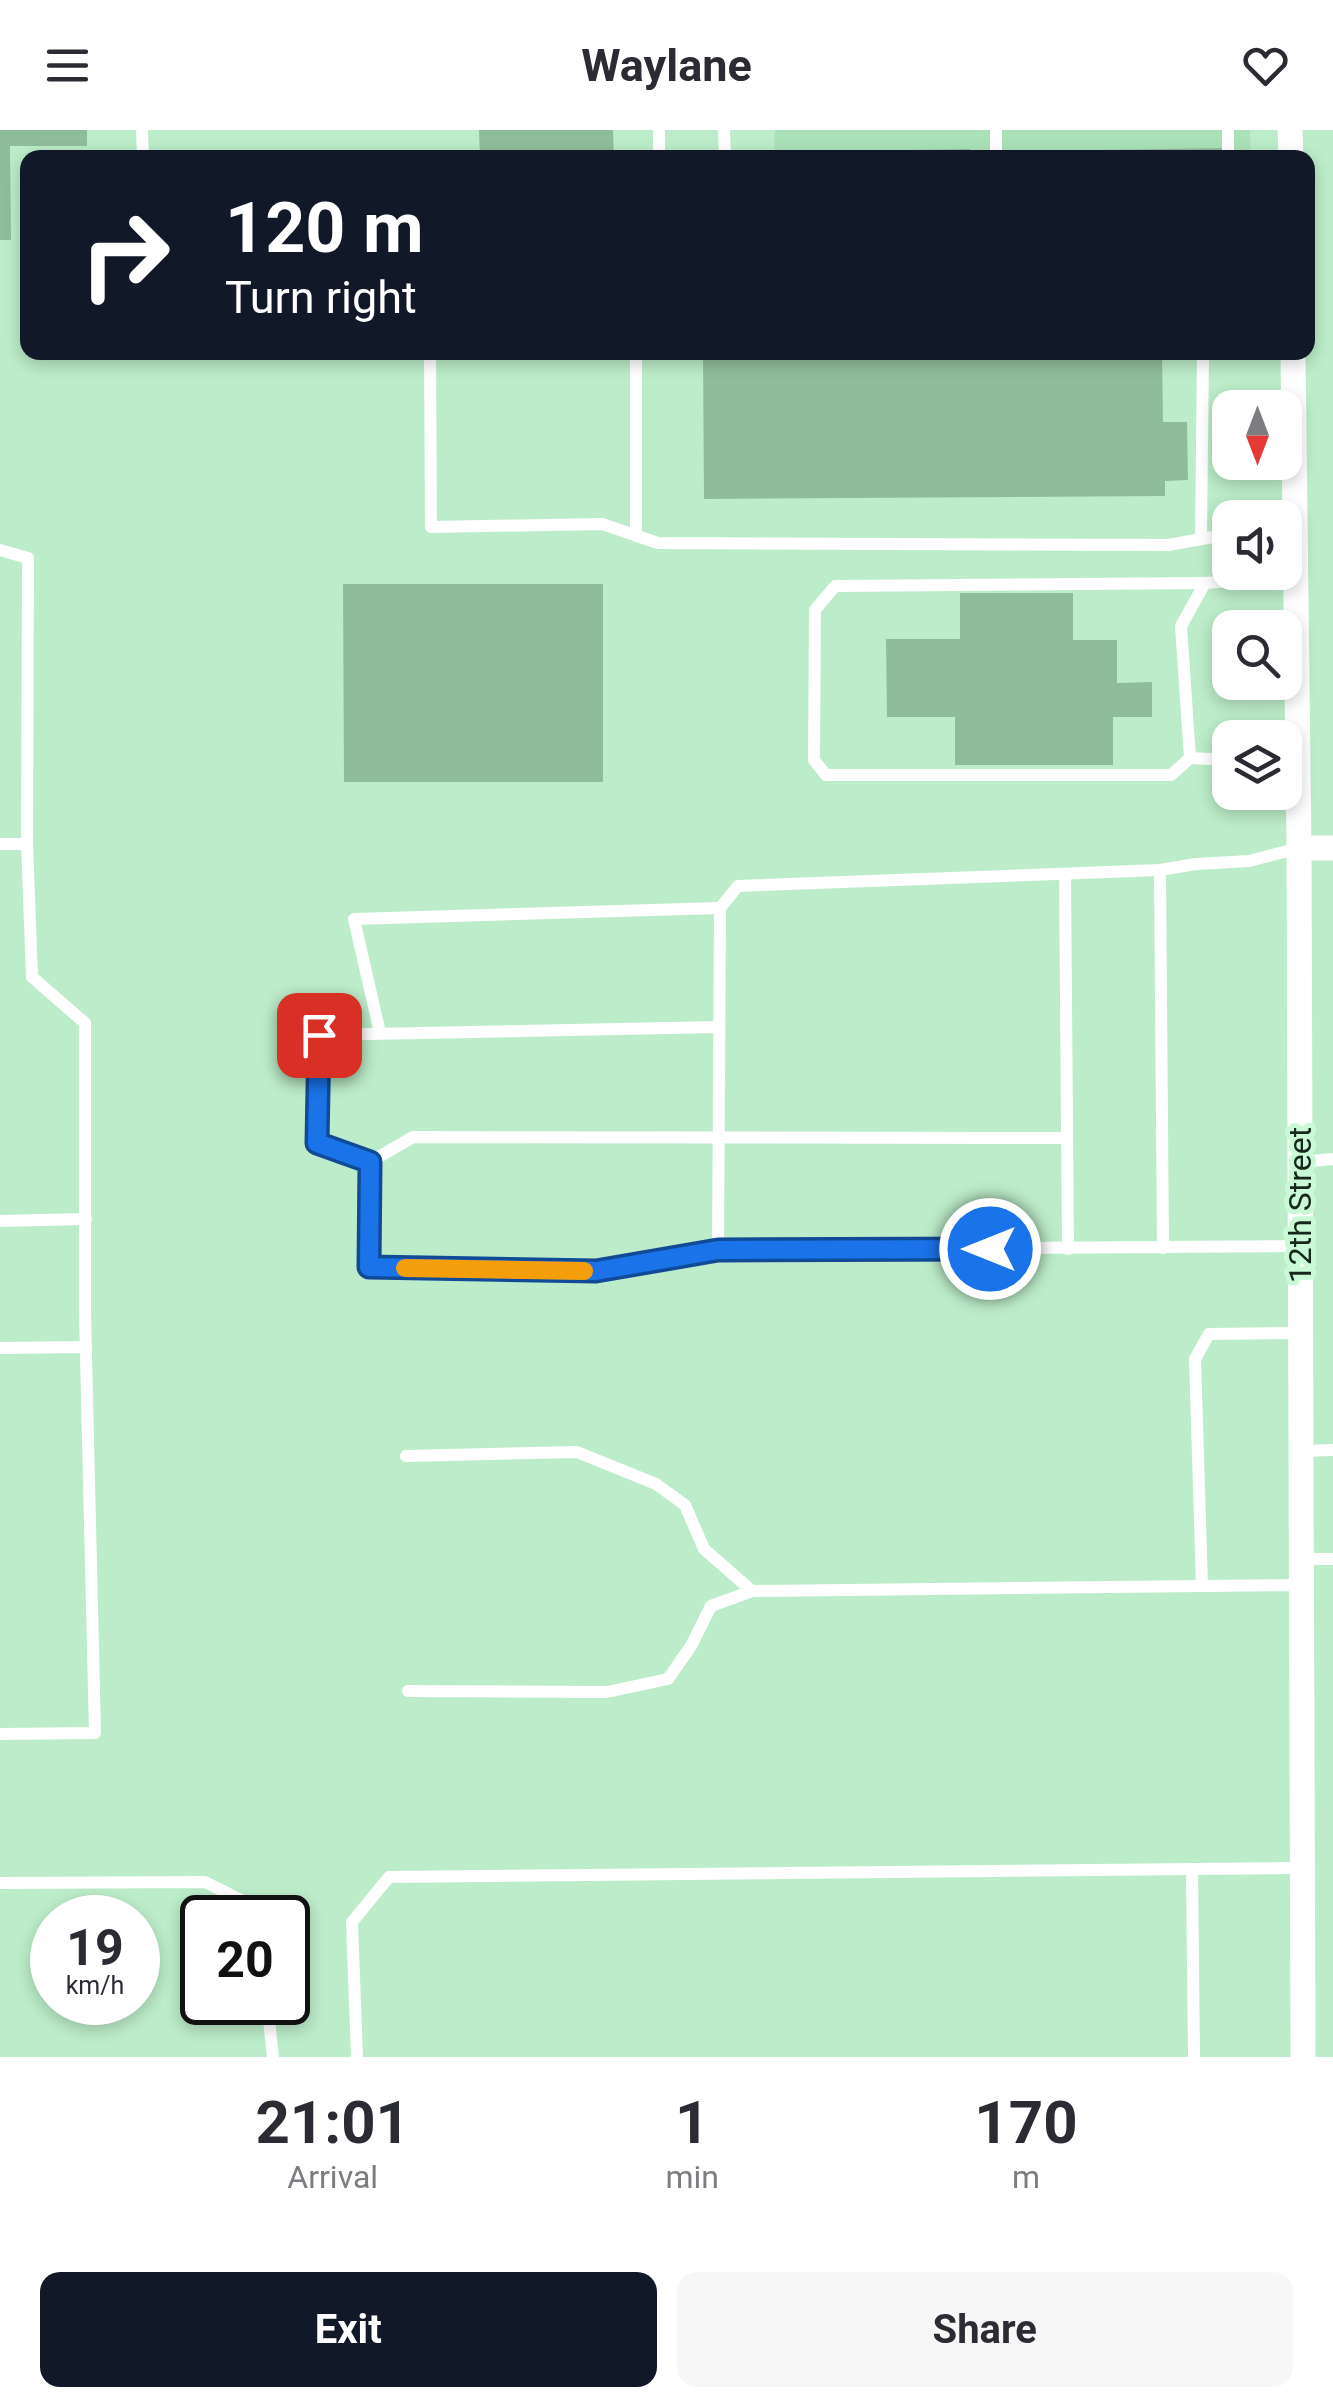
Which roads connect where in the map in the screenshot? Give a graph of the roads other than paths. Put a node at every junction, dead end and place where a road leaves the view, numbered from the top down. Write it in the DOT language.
graph roads {
  1 [pos="430,360"];
  2 [pos="636,360"];
  3 [pos="1203,360"];
  4 [pos="1293,360"];
  5 [pos="1290,500"];
  6 [pos="636,536"];
  7 [pos="1212,536"];
  8 [pos="1200,538"];
  9 [pos="0,550"];
  10 [pos="1212,582"];
  11 [pos="1205,583"];
  12 [pos="1296,590"];
  13 [pos="1293,720"];
  14 [pos="1190,758"];
  15 [pos="1212,759"];
  16 [pos="1296,810"];
  17 [pos="0,844"];
  18 [pos="27,844"];
  19 [pos="1299,848"];
  20 [pos="1333,848"];
  21 [pos="1160,870"];
  22 [pos="1066,875"];
  23 [pos="720,908"];
  24 [pos="719,1027"];
  25 [pos="380,1033"];
  26 [pos="718,1136"];
  27 [pos="1067,1138"];
  28 [pos="1333,1159"];
  29 [pos="370,1162"];
  30 [pos="1300,1162"];
  31 [pos="86,1219"];
  32 [pos="0,1221"];
  33 [pos="1300,1246"];
  34 [pos="1068,1248"];
  35 [pos="1163,1248"];
  36 [pos="718,1250"];
  37 [pos="1301,1333"];
  38 [pos="86,1347"];
  39 [pos="0,1348"];
  40 [pos="1333,1450"];
  41 [pos="1301,1451"];
  42 [pos="406,1456"];
  43 [pos="1301,1559"];
  44 [pos="1333,1560"];
  45 [pos="1302,1585"];
  46 [pos="1202,1586"];
  47 [pos="752,1592"];
  48 [pos="408,1691"];
  49 [pos="0,1734"];
  50 [pos="1302,1868"];
  51 [pos="1192,1870"];
  52 [pos="0,1883"];
  53 [pos="231,1895"];
  54 [pos="270,2025"];
  55 [pos="273,2057"];
  56 [pos="357,2057"];
  57 [pos="1194,2057"];
  58 [pos="1303,2057"];
  1 -- 6 [label="lane"];
  2 -- 6 [label="lane"];
  3 -- 8 [label="lane"];
  4 -- 5 [label="street, 12th Street"];
  6 -- 8 [label="lane"];
  7 -- 8 [label="lane"];
  9 -- 18 [label="lane"];
  10 -- 11 [label="lane"];
  11 -- 14 [label="lane"];
  11 -- 14 [label="lane"];
  12 -- 13 [label="street, 12th Street"];
  14 -- 15 [label="lane"];
  16 -- 19 [label="street, 12th Street"];
  17 -- 18 [label="lane"];
  18 -- 31 [label="lane"];
  19 -- 20 [label="street"];
  19 -- 21 [label="lane"];
  19 -- 30 [label="street, 12th Street"];
  21 -- 22 [label="lane"];
  21 -- 35 [label="lane"];
  22 -- 23 [label="lane"];
  22 -- 27 [label="lane"];
  23 -- 24 [label="lane"];
  23 -- 25 [label="lane"];
  24 -- 25 [label="lane"];
  24 -- 26 [label="lane"];
  25 -- 29 [label="lane"];
  26 -- 27 [label="lane"];
  26 -- 29 [label="lane"];
  26 -- 36 [label="lane"];
  27 -- 34 [label="lane"];
  28 -- 30 [label="lane"];
  29 -- 36 [label="lane"];
  30 -- 33 [label="street, 12th Street"];
  31 -- 32 [label="lane"];
  31 -- 38 [label="lane"];
  33 -- 35 [label="lane"];
  33 -- 37 [label="street, 12th Street"];
  34 -- 35 [label="lane"];
  34 -- 36 [label="lane"];
  37 -- 41 [label="street, 12th Street"];
  37 -- 46 [label="lane"];
  38 -- 39 [label="lane"];
  38 -- 49 [label="lane"];
  40 -- 41 [label="lane"];
  41 -- 43 [label="street, 12th Street"];
  42 -- 47 [label="lane"];
  43 -- 44 [label="lane"];
  43 -- 45 [label="street, 12th Street"];
  45 -- 46 [label="lane"];
  45 -- 50 [label="street, 12th Street"];
  46 -- 47 [label="lane"];
  47 -- 48 [label="lane"];
  50 -- 51 [label="lane"];
  50 -- 58 [label="street, 12th Street"];
  51 -- 56 [label="lane"];
  51 -- 57 [label="lane"];
  52 -- 53 [label="lane"];
  54 -- 55 [label="lane"];
}
